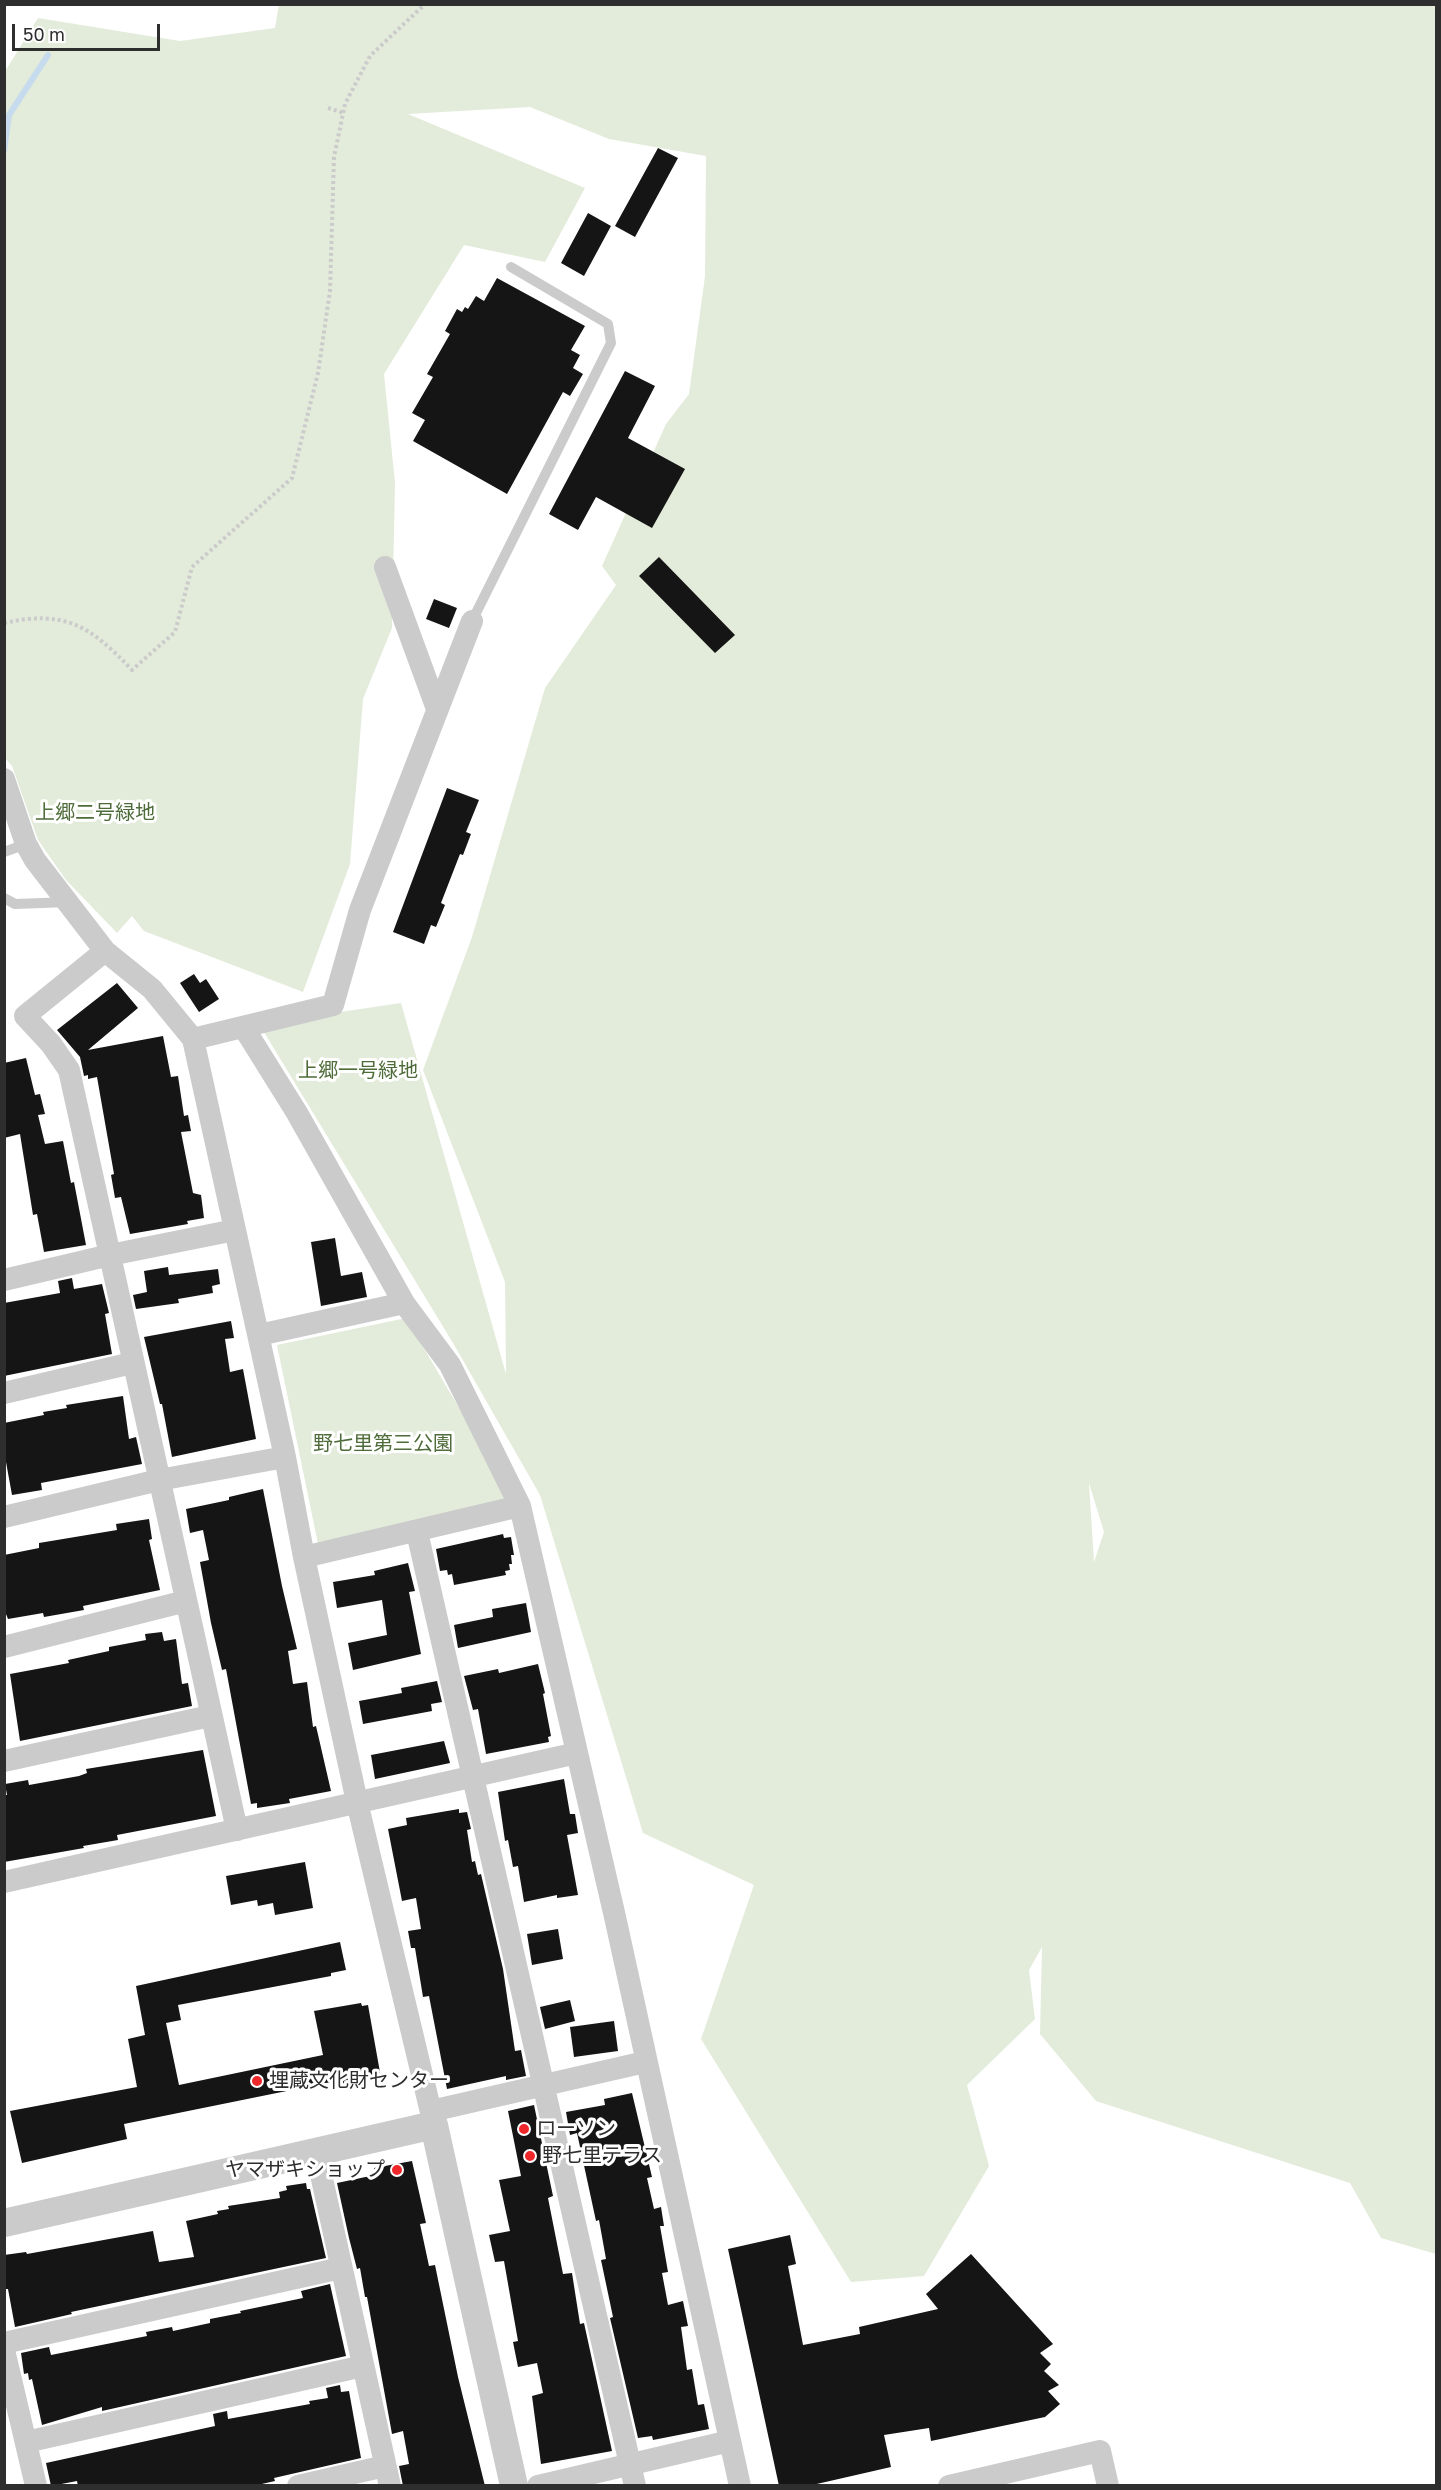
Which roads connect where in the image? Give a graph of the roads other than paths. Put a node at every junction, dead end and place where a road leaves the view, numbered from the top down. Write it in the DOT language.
graph roads {
  1 [pos="512,267"];
  2 [pos="385,567"];
  3 [pos="472,621"];
  4 [pos="437,709"];
  5 [pos="4,779"];
  6 [pos="26,844"];
  7 [pos="4,852"];
  8 [pos="4,898"];
  9 [pos="69,902"];
  10 [pos="105,951"];
  11 [pos="244,1028"];
  12 [pos="193,1039"];
  13 [pos="235,1230"];
  14 [pos="110,1255"];
  15 [pos="4,1281"];
  16 [pos="404,1303"];
  17 [pos="259,1335"];
  18 [pos="132,1363"];
  19 [pos="4,1393"];
  20 [pos="285,1457"];
  21 [pos="159,1480"];
  22 [pos="520,1506"];
  23 [pos="4,1517"];
  24 [pos="417,1532"];
  25 [pos="304,1557"];
  26 [pos="186,1601"];
  27 [pos="4,1647"];
  28 [pos="210,1716"];
  29 [pos="577,1753"];
  30 [pos="4,1761"];
  31 [pos="475,1776"];
  32 [pos="357,1802"];
  33 [pos="237,1830"];
  34 [pos="4,1881"];
  35 [pos="645,2062"];
  36 [pos="543,2084"];
  37 [pos="432,2118"];
  38 [pos="316,2152"];
  39 [pos="4,2223"];
  40 [pos="341,2268"];
  41 [pos="4,2343"];
  42 [pos="4,2350"];
  43 [pos="363,2366"];
  44 [pos="730,2441"];
  45 [pos="26,2442"];
  46 [pos="633,2475"];
  47 [pos="388,2476"];
  48 [pos="36,2486"];
  49 [pos="297,2486"];
  50 [pos="514,2486"];
  51 [pos="538,2486"];
  52 [pos="740,2486"];
  53 [pos="949,2486"];
  54 [pos="1108,2486"];
  1 -- 3 [label="lane"];
  2 -- 4 [label="street"];
  3 -- 4 [label="street"];
  4 -- 11 [label="street"];
  5 -- 6 [label="street"];
  6 -- 7 [label="lane"];
  6 -- 9 [label="street"];
  8 -- 9 [label="lane"];
  9 -- 10 [label="street"];
  10 -- 12 [label="street"];
  10 -- 14 [label="street"];
  11 -- 12 [label="street"];
  11 -- 16 [label="street"];
  12 -- 13 [label="street"];
  13 -- 14 [label="street"];
  13 -- 17 [label="street"];
  14 -- 15 [label="street"];
  14 -- 18 [label="street"];
  16 -- 17 [label="street"];
  16 -- 22 [label="street"];
  17 -- 20 [label="street"];
  18 -- 19 [label="street"];
  18 -- 21 [label="street"];
  20 -- 21 [label="street"];
  20 -- 25 [label="street"];
  21 -- 23 [label="street"];
  21 -- 26 [label="street"];
  22 -- 24 [label="street"];
  22 -- 29 [label="street"];
  24 -- 25 [label="street"];
  24 -- 31 [label="street"];
  25 -- 32 [label="street"];
  26 -- 27 [label="street"];
  26 -- 28 [label="street"];
  28 -- 30 [label="street"];
  28 -- 33 [label="street"];
  29 -- 31 [label="street"];
  29 -- 35 [label="street"];
  31 -- 32 [label="street"];
  31 -- 36 [label="street"];
  32 -- 33 [label="street"];
  32 -- 37 [label="street"];
  33 -- 34 [label="street"];
  35 -- 36 [label="street"];
  35 -- 44 [label="street"];
  36 -- 37 [label="street"];
  36 -- 46 [label="street"];
  37 -- 38 [label="street"];
  37 -- 50 [label="street"];
  38 -- 39 [label="street"];
  38 -- 40 [label="street"];
  40 -- 41 [label="street"];
  40 -- 43 [label="street"];
  42 -- 45 [label="street"];
  43 -- 45 [label="street"];
  43 -- 47 [label="street"];
  44 -- 46 [label="street"];
  44 -- 52 [label="street"];
  45 -- 48 [label="street"];
  46 -- 51 [label="street"];
  47 -- 49 [label="street"];
  53 -- 54 [label="street"];
}
